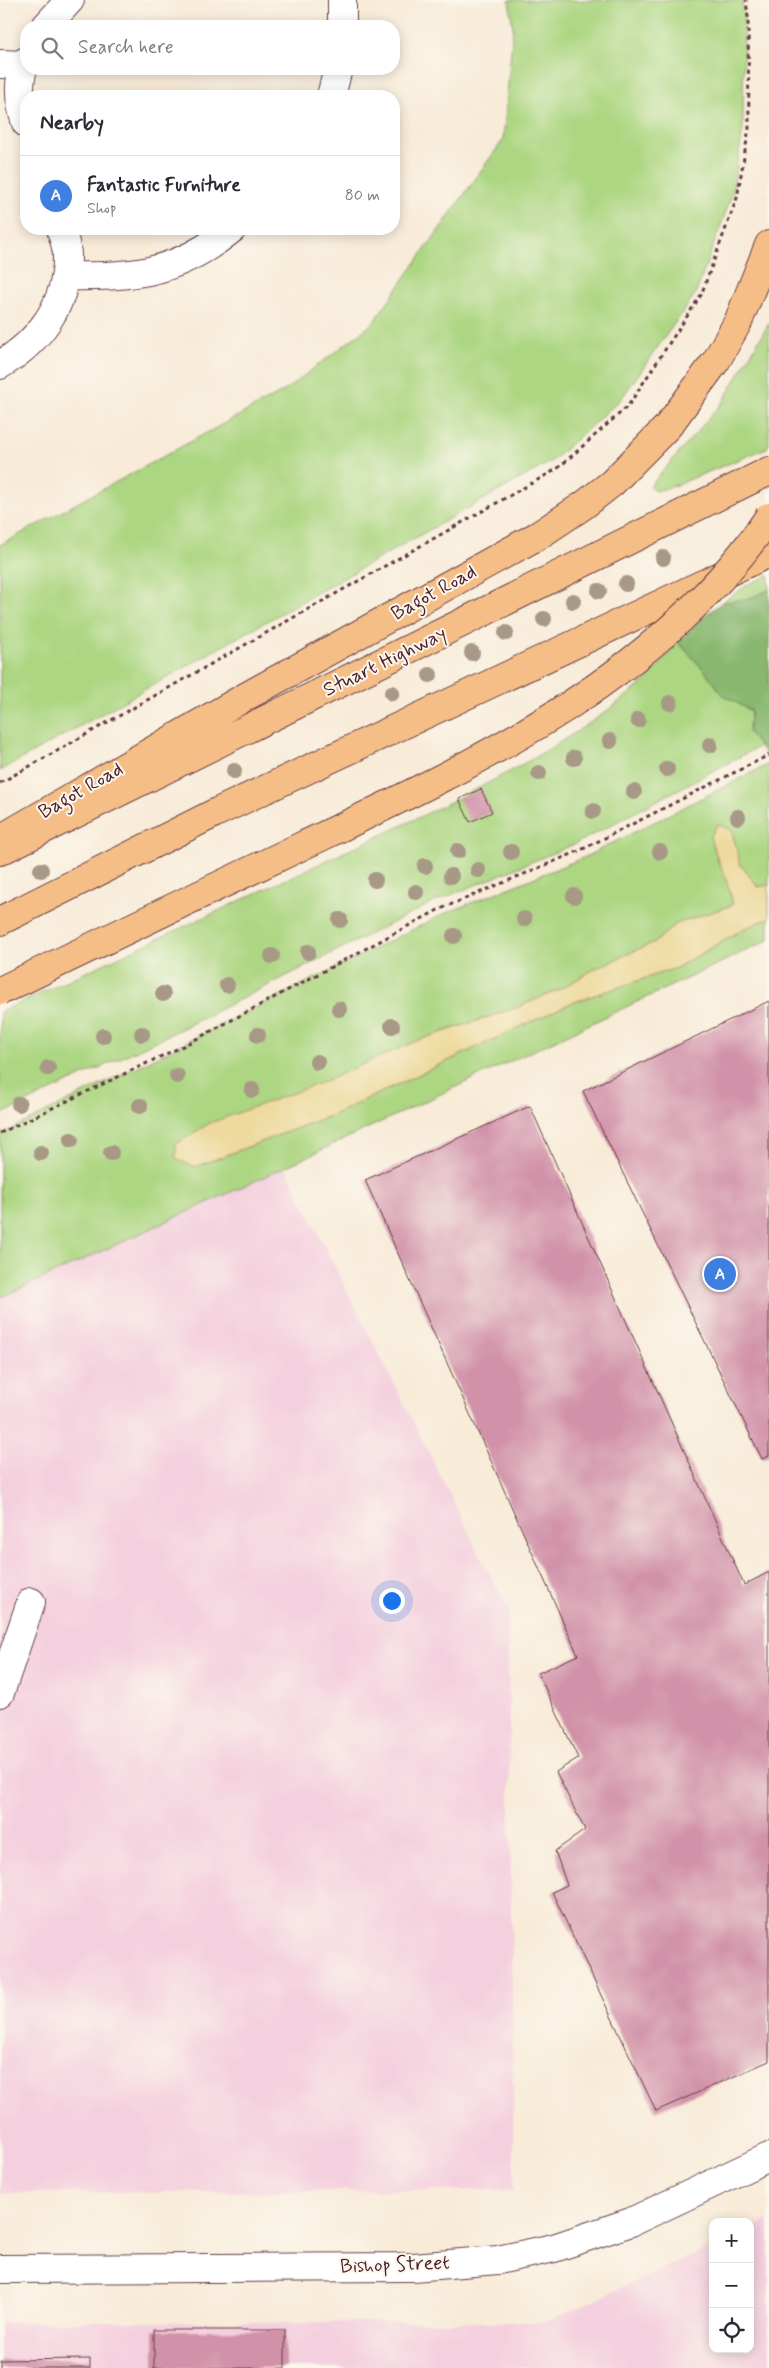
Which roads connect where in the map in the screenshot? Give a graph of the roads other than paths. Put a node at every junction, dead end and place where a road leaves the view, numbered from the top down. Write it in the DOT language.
graph roads {
  1 [pos="70,0"];
  2 [pos="342,0"];
  3 [pos="52,20"];
  4 [pos="342,20"];
  5 [pos="17,63"];
  6 [pos="336,75"];
  7 [pos="333,90"];
  8 [pos="20,91"];
  9 [pos="63,235"];
  10 [pos="224,235"];
  11 [pos="769,245"];
  12 [pos="66,276"];
  13 [pos="0,364"];
  14 [pos="769,471"];
  15 [pos="769,517"];
  16 [pos="769,553"];
  17 [pos="0,839"];
  18 [pos="0,851"];
  19 [pos="0,921"];
  20 [pos="0,991"];
  21 [pos="31,1602"];
  22 [pos="0,1693"];
  23 [pos="769,2157"];
  24 [pos="0,2269"];
  1 -- 3 [label="street"];
  2 -- 4 [label="street"];
  5 -- 8 [label="street"];
  6 -- 7 [label="street"];
  9 -- 12 [label="street"];
  10 -- 12 [label="street"];
  11 -- 17 [label="main road, Bagot Road"];
  12 -- 13 [label="street"];
  14 -- 18 [label="main road, Stuart Highway"];
  15 -- 20 [label="main road, bridge"];
  16 -- 19 [label="main road"];
  21 -- 22 [label="street"];
  23 -- 24 [label="street, Bishop Street"];
}
